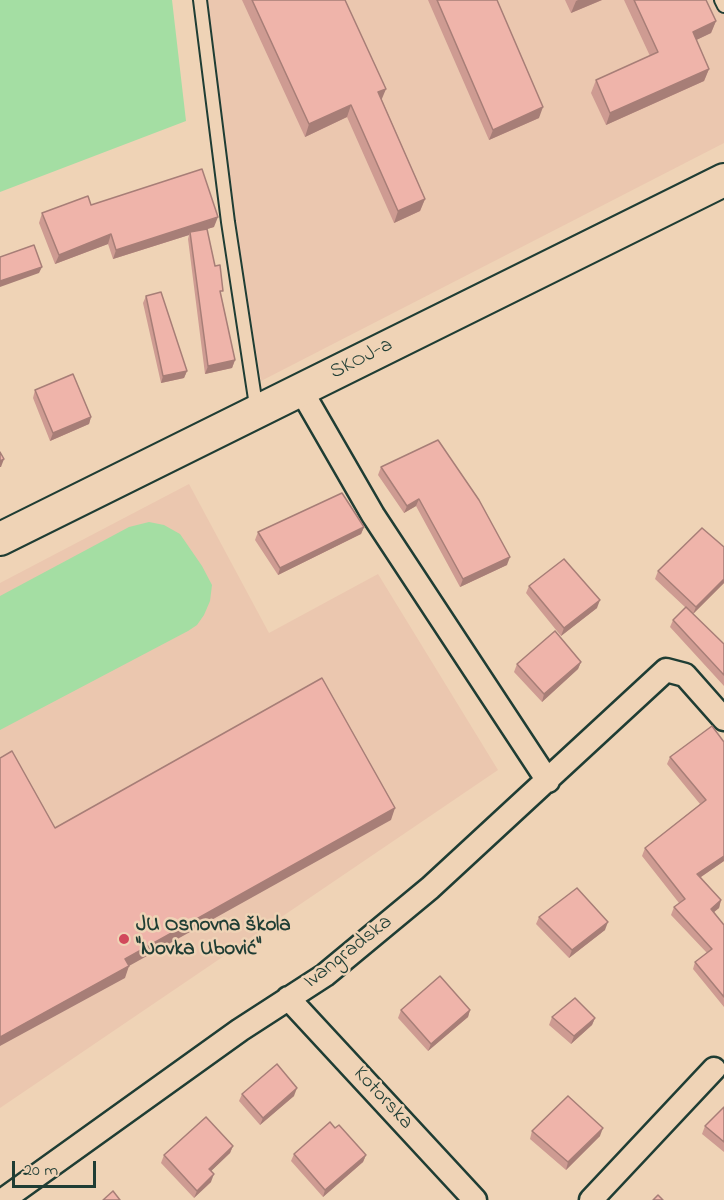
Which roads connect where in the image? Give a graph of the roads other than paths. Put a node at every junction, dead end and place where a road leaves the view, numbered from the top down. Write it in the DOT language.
graph roads {
  1 [pos="200,0"];
  2 [pos="721,0"];
  3 [pos="724,6"];
  4 [pos="724,180"];
  5 [pos="301,390"];
  6 [pos="257,412"];
  7 [pos="0,539"];
  8 [pos="724,719"];
  9 [pos="548,781"];
  10 [pos="288,998"];
  11 [pos="714,1069"];
  12 [pos="3,1200"];
  13 [pos="475,1200"];
  14 [pos="591,1200"];
  1 -- 6 [label="lane"];
  2 -- 3 [label="lane"];
  4 -- 5 [label="main road, SKOJ-a"];
  5 -- 6 [label="main road, SKOJ-a"];
  5 -- 9 [label="street"];
  6 -- 7 [label="main road, SKOJ-a"];
  8 -- 9 [label="street, Ivangradska"];
  9 -- 10 [label="street, Ivangradska"];
  10 -- 12 [label="street, Ivangradska"];
  10 -- 13 [label="street, Kotorska"];
  11 -- 14 [label="street"];
}
